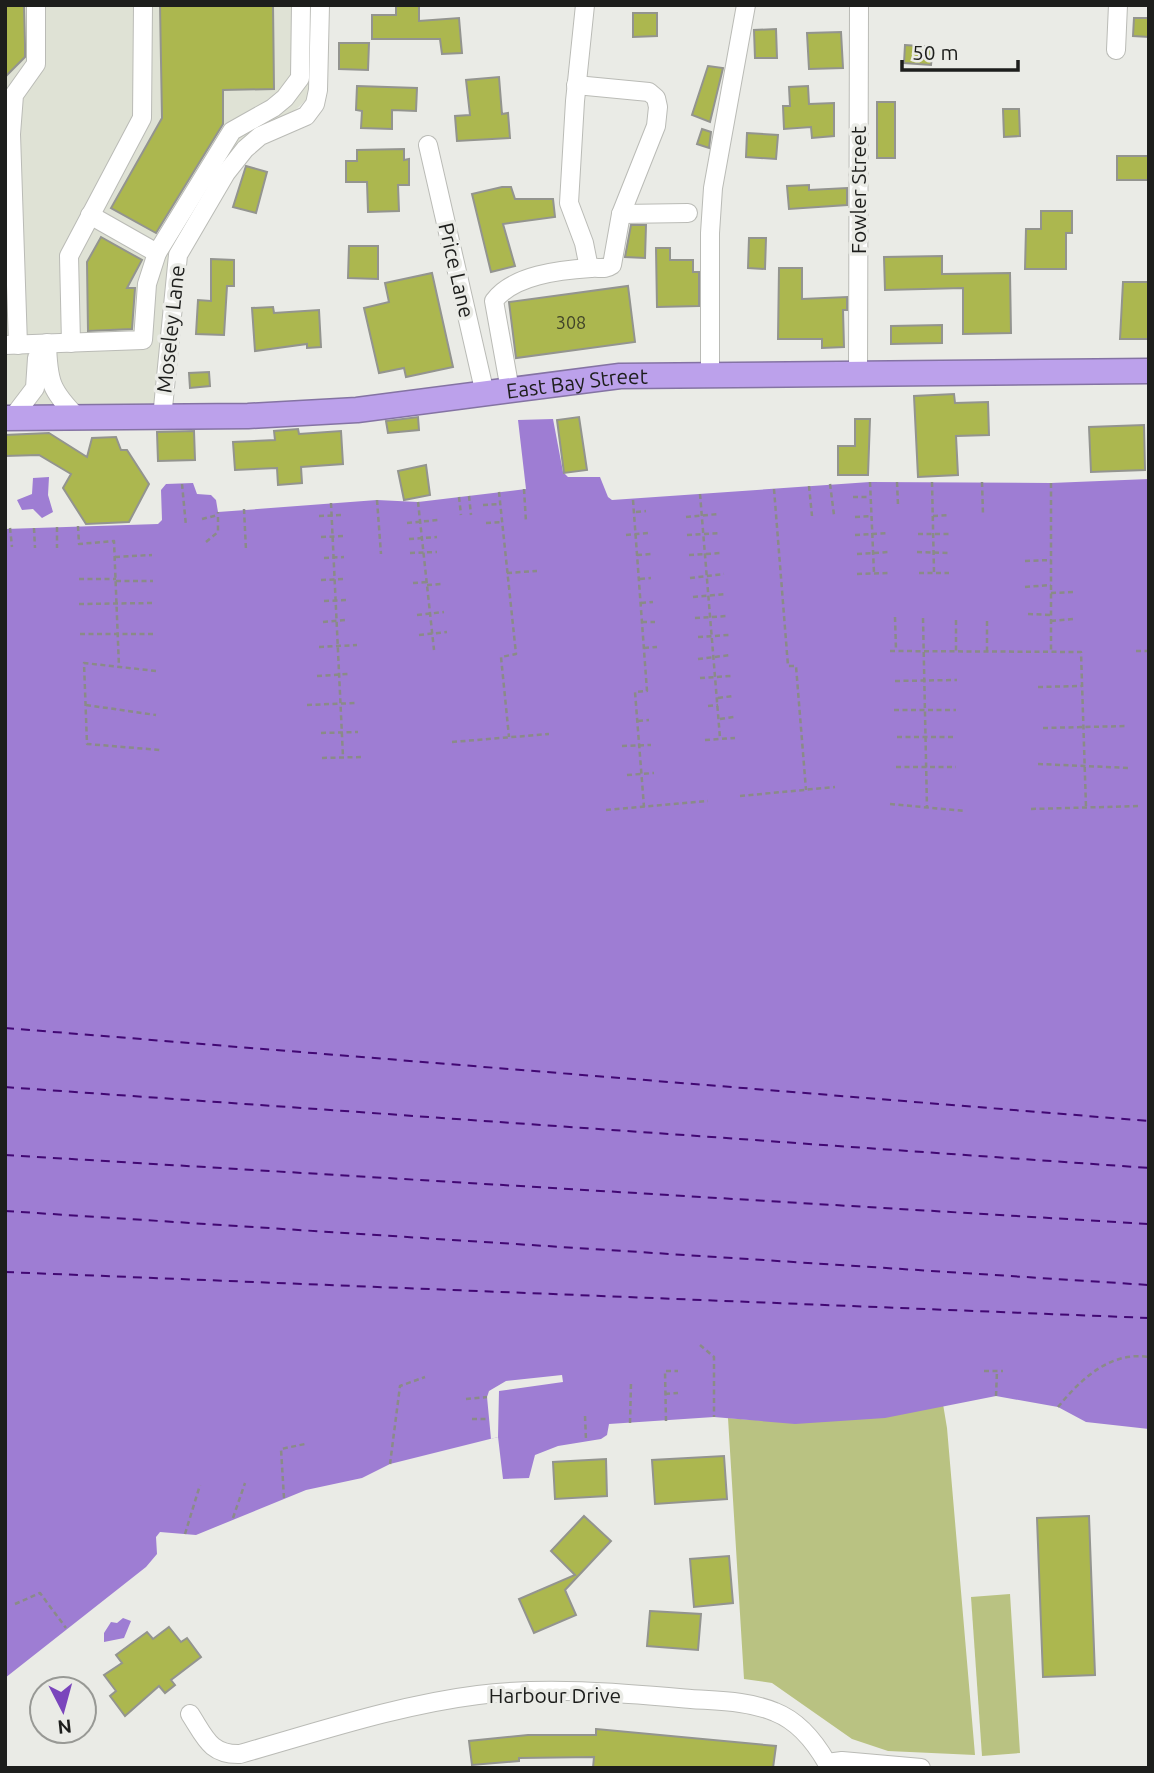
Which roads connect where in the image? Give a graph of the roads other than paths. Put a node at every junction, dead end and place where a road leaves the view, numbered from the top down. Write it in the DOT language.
graph roads {
  1 [pos="36,5"];
  2 [pos="142,5"];
  3 [pos="301,5"];
  4 [pos="320,5"];
  5 [pos="585,5"];
  6 [pos="746,5"];
  7 [pos="859,5"];
  8 [pos="1118,5"];
  9 [pos="1116,50"];
  10 [pos="576,85"];
  11 [pos="428,145"];
  12 [pos="688,213"];
  13 [pos="90,215"];
  14 [pos="621,215"];
  15 [pos="10,246"];
  16 [pos="156,253"];
  17 [pos="589,268"];
  18 [pos="71,343"];
  19 [pos="27,344"];
  20 [pos="1149,371"];
  21 [pos="858,375"];
  22 [pos="710,377"];
  23 [pos="497,392"];
  24 [pos="9,417"];
  25 [pos="78,418"];
  26 [pos="162,418"];
  27 [pos="190,1714"];
  28 [pos="825,1765"];
  29 [pos="921,1768"];
  1 -- 15 [label="street"];
  2 -- 13 [label="street"];
  3 -- 16 [label="street"];
  4 -- 26 [label="street, Moseley Lane"];
  5 -- 10 [label="street"];
  6 -- 22 [label="street"];
  7 -- 21 [label="street, Fowler Street"];
  8 -- 9 [label="street"];
  10 -- 14 [label="street"];
  10 -- 17 [label="street"];
  11 -- 23 [label="street, Price Lane"];
  12 -- 14 [label="street"];
  13 -- 16 [label="street"];
  13 -- 18 [label="street"];
  14 -- 17 [label="street"];
  15 -- 19 [label="street"];
  16 -- 18 [label="street"];
  17 -- 23 [label="street"];
  18 -- 19 [label="street"];
  19 -- 24 [label="street"];
  19 -- 25 [label="street"];
  20 -- 21 [label="highway, East Bay Street"];
  21 -- 22 [label="highway, East Bay Street"];
  22 -- 23 [label="highway, East Bay Street"];
  23 -- 26 [label="highway, East Bay Street"];
  24 -- 25 [label="highway, East Bay Street"];
  25 -- 26 [label="highway, East Bay Street"];
  27 -- 28 [label="street, Harbour Drive"];
  28 -- 29 [label="street, Harbour Drive"];
}
